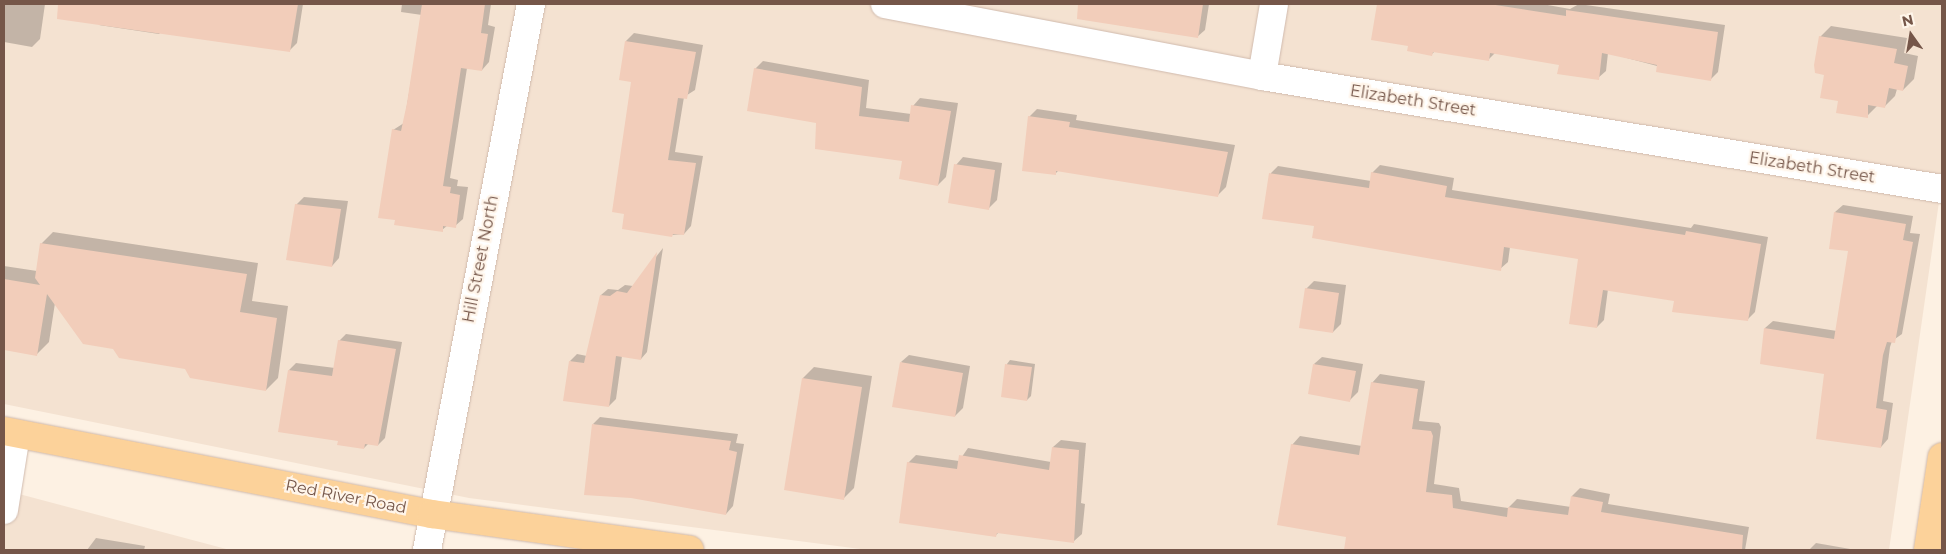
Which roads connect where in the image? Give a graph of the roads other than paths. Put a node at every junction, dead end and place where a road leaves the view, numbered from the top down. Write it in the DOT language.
graph roads {
  1 [pos="531,4"];
  2 [pos="885,4"];
  3 [pos="1274,4"];
  4 [pos="1262,76"];
  5 [pos="1942,189"];
  6 [pos="10,432"];
  7 [pos="1942,457"];
  8 [pos="4,510"];
  9 [pos="432,514"];
  10 [pos="427,550"];
  11 [pos="690,550"];
  12 [pos="1928,550"];
  1 -- 9 [label="street, Hill Street North"];
  2 -- 4 [label="street, Elizabeth Street"];
  3 -- 4 [label="street"];
  4 -- 5 [label="street, Elizabeth Street"];
  6 -- 8 [label="street"];
  6 -- 9 [label="main road, Red River Road"];
  7 -- 12 [label="main road"];
  9 -- 10 [label="street, Hill Street North"];
  9 -- 11 [label="main road, Red River Road"];
}
